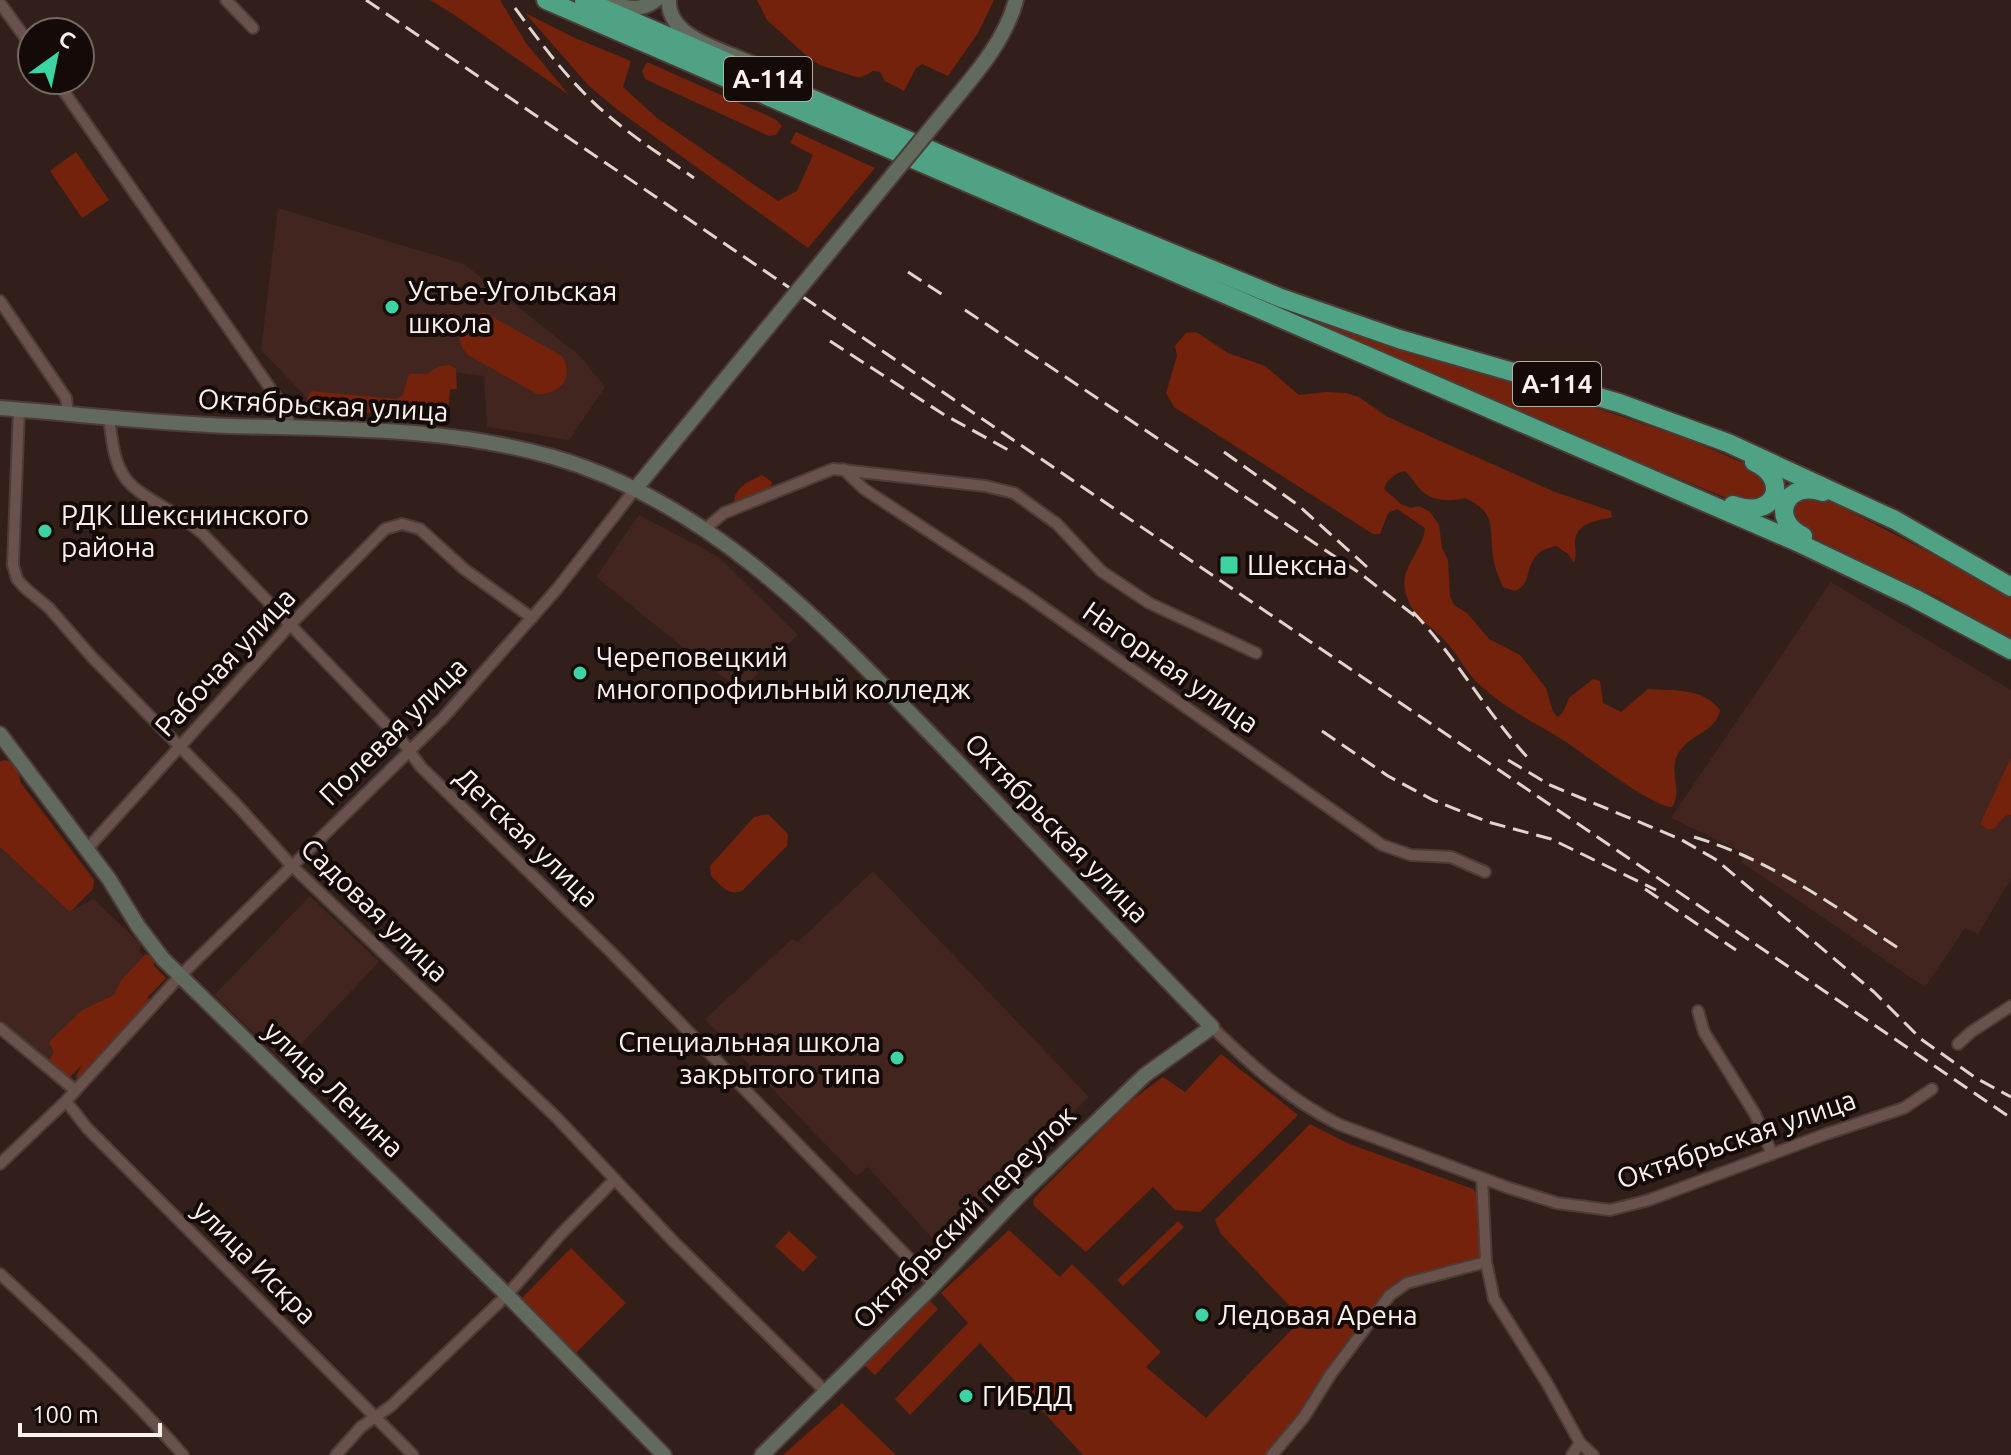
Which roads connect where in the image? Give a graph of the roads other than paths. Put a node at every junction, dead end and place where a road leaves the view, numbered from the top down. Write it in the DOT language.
graph roads {
  1 [pos="226,0"];
  2 [pos="546,0"];
  3 [pos="584,0"];
  4 [pos="605,0"];
  5 [pos="656,0"];
  6 [pos="669,0"];
  7 [pos="1016,0"];
  8 [pos="0,3"];
  9 [pos="16,25"];
  10 [pos="253,28"];
  11 [pos="67,96"];
  12 [pos="884,130"];
  13 [pos="0,301"];
  14 [pos="1497,366"];
  15 [pos="0,408"];
  16 [pos="19,410"];
  17 [pos="68,414"];
  18 [pos="109,418"];
  19 [pos="290,427"];
  20 [pos="1559,438"];
  21 [pos="843,469"];
  22 [pos="636,488"];
  23 [pos="705,529"];
  24 [pos="2011,587"];
  25 [pos="532,618"];
  26 [pos="290,625"];
  27 [pos="2011,648"];
  28 [pos="1256,653"];
  29 [pos="1,739"];
  30 [pos="179,747"];
  31 [pos="411,751"];
  32 [pos="87,849"];
  33 [pos="291,865"];
  34 [pos="1485,872"];
  35 [pos="179,977"];
  36 [pos="2011,1006"];
  37 [pos="1698,1011"];
  38 [pos="1212,1027"];
  39 [pos="0,1028"];
  40 [pos="1958,1044"];
  41 [pos="1932,1089"];
  42 [pos="75,1090"];
  43 [pos="66,1101"];
  44 [pos="1772,1154"];
  45 [pos="0,1164"];
  46 [pos="1482,1178"];
  47 [pos="615,1179"];
  48 [pos="1486,1262"];
  49 [pos="0,1274"];
  50 [pos="934,1284"];
  51 [pos="507,1295"];
  52 [pos="825,1391"];
  53 [pos="377,1416"];
  54 [pos="1580,1443"];
  55 [pos="183,1455"];
  56 [pos="336,1455"];
  57 [pos="413,1455"];
  58 [pos="664,1455"];
  59 [pos="762,1455"];
  60 [pos="1272,1455"];
  61 [pos="1572,1455"];
  62 [pos="1593,1455"];
  1 -- 10 [label="street"];
  2 -- 20 [label="highway, А-114"];
  3 -- 12 [label="highway, А-114"];
  4 -- 5 [label="street"];
  6 -- 12 [label="street"];
  7 -- 22 [label="street, bridge"];
  8 -- 9 [label="street"];
  11 -- 19 [label="street"];
  12 -- 14 [label="highway, А-114"];
  13 -- 17 [label="street"];
  14 -- 20 [label="highway, А-114"];
  14 -- 24 [label="highway, А-114"];
  15 -- 16 [label="street, Октябрьская улица"];
  16 -- 17 [label="street, Октябрьская улица"];
  16 -- 30 [label="street, Садовая улица"];
  17 -- 18 [label="street, Октябрьская улица"];
  18 -- 19 [label="street, Октябрьская улица"];
  18 -- 26 [label="street, Детская улица"];
  19 -- 22 [label="street, Октябрьская улица"];
  20 -- 27 [label="highway, А-114"];
  21 -- 23 [label="street"];
  21 -- 28 [label="street"];
  21 -- 34 [label="street, Нагорная улица"];
  22 -- 23 [label="street, Октябрьская улица"];
  22 -- 25 [label="street, Полевая улица"];
  23 -- 38 [label="street, Октябрьская улица"];
  24 -- 27 [label="highway, А-114"];
  25 -- 26 [label="street, Рабочая улица"];
  25 -- 31 [label="street, Полевая улица"];
  26 -- 30 [label="street, Рабочая улица"];
  26 -- 31 [label="street, Детская улица"];
  29 -- 32 [label="street, улица Ленина"];
  30 -- 32 [label="street, Рабочая улица"];
  30 -- 33 [label="street, Садовая улица"];
  31 -- 33 [label="street, Полевая улица"];
  31 -- 50 [label="street, Детская улица"];
  32 -- 35 [label="street, улица Ленина"];
  33 -- 35 [label="street, Полевая улица"];
  33 -- 47 [label="street, Садовая улица"];
  35 -- 42 [label="street, Полевая улица"];
  35 -- 51 [label="street, улица Ленина"];
  36 -- 40 [label="street"];
  37 -- 44 [label="street"];
  38 -- 46 [label="street, Октябрьская улица"];
  38 -- 50 [label="street, Октябрьский переулок"];
  39 -- 42 [label="street"];
  41 -- 44 [label="street, Октябрьская улица"];
  42 -- 43 [label="street, Полевая улица"];
  43 -- 45 [label="street, Полевая улица"];
  43 -- 53 [label="street, улица Искра"];
  44 -- 46 [label="street, Октябрьская улица"];
  46 -- 48 [label="street"];
  47 -- 51 [label="street"];
  47 -- 52 [label="street, Садовая улица"];
  48 -- 54 [label="street"];
  48 -- 60 [label="street"];
  49 -- 55 [label="street"];
  50 -- 52 [label="street, Октябрьский переулок"];
  51 -- 53 [label="street"];
  51 -- 58 [label="street, улица Ленина"];
  52 -- 59 [label="street, Октябрьский переулок"];
  53 -- 56 [label="street"];
  53 -- 57 [label="street, улица Искра"];
  54 -- 61 [label="street"];
  54 -- 62 [label="street"];
}
